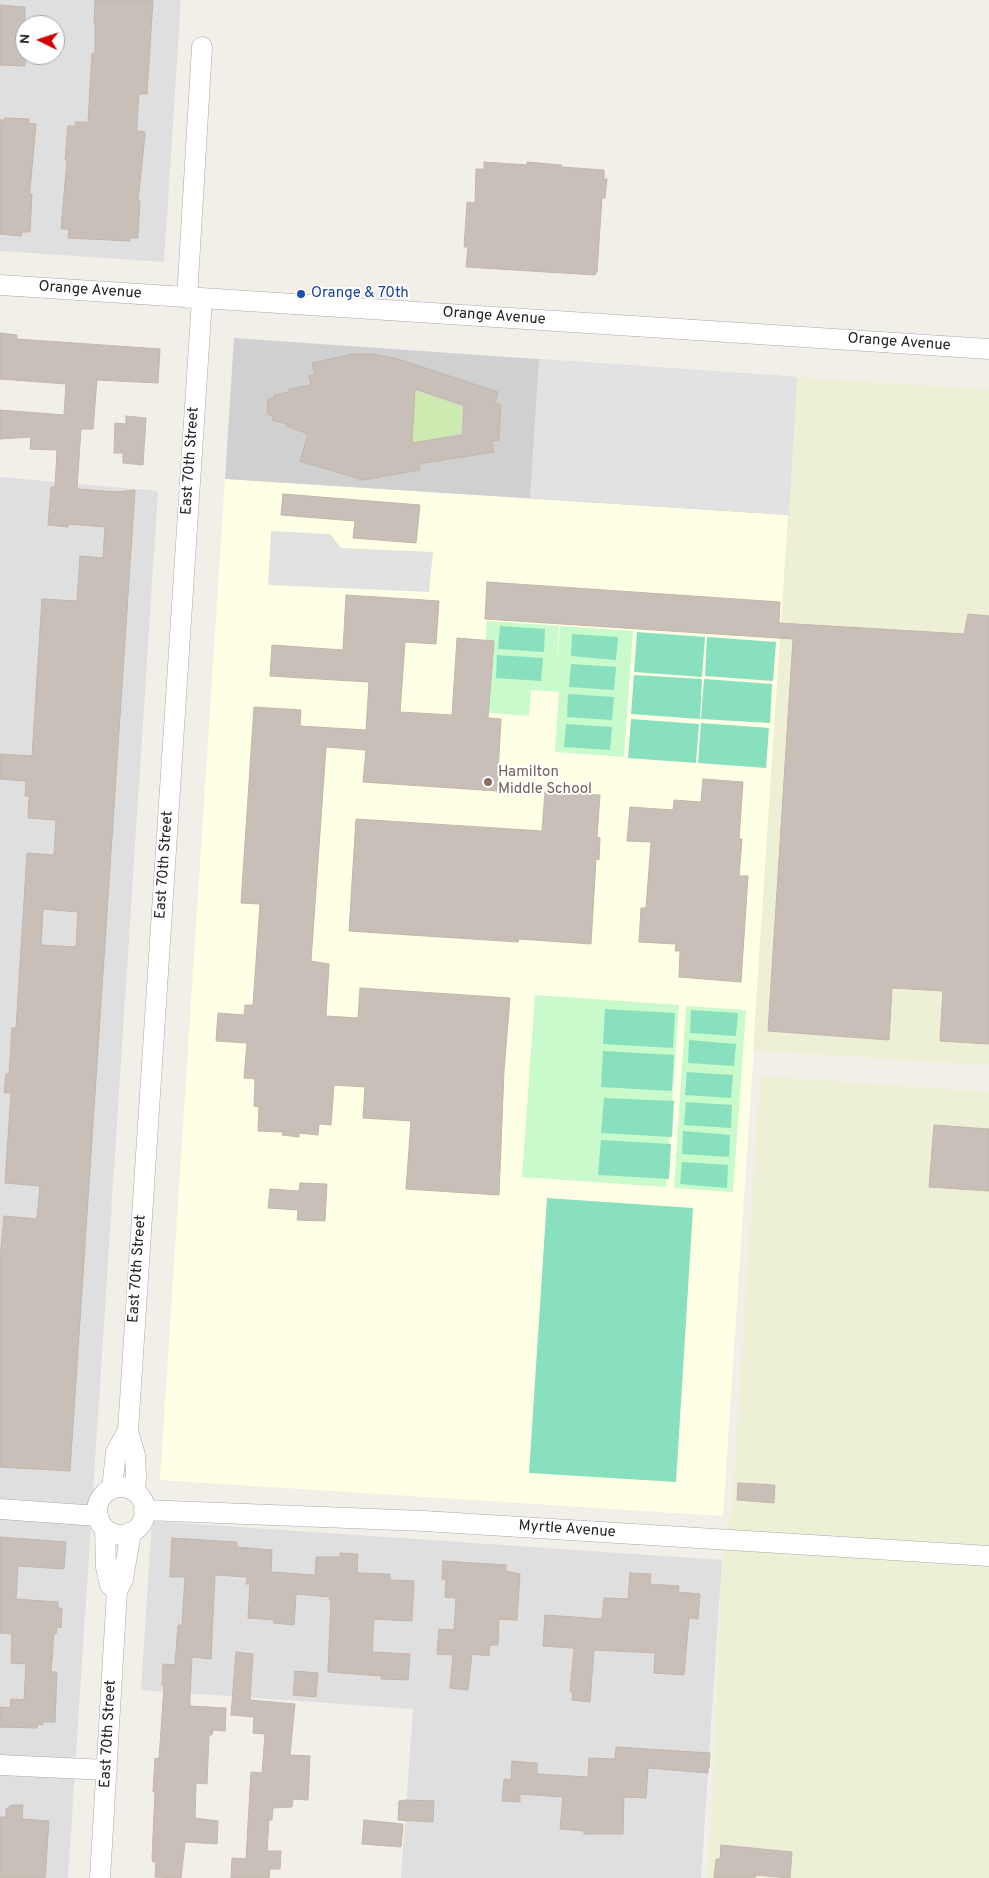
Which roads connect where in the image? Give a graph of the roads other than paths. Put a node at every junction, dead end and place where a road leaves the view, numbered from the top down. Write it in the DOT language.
graph roads {
  1 [pos="202,47"];
  2 [pos="0,285"];
  3 [pos="194,298"];
  4 [pos="989,349"];
  5 [pos="128,1431"];
  6 [pos="112,1489"];
  7 [pos="135,1492"];
  8 [pos="0,1509"];
  9 [pos="144,1510"];
  10 [pos="101,1522"];
  11 [pos="131,1532"];
  12 [pos="989,1556"];
  13 [pos="117,1591"];
  14 [pos="0,1765"];
  15 [pos="107,1770"];
  16 [pos="100,1878"];
  1 -- 3 [label="street, East 70th Street"];
  2 -- 3 [label="street, Orange Avenue"];
  3 -- 4 [label="street, Orange Avenue"];
  3 -- 5 [label="street, East 70th Street"];
  5 -- 6 [label="street, East 70th Street"];
  5 -- 7 [label="street, East 70th Street"];
  6 -- 7 [label="street"];
  6 -- 10 [label="street"];
  7 -- 9 [label="street"];
  8 -- 10 [label="street"];
  9 -- 11 [label="street"];
  9 -- 12 [label="street, Myrtle Avenue"];
  10 -- 11 [label="street"];
  10 -- 13 [label="street, East 70th Street"];
  11 -- 13 [label="street, East 70th Street"];
  13 -- 15 [label="street, East 70th Street"];
  14 -- 15 [label="street"];
  15 -- 16 [label="street, East 70th Street"];
}
